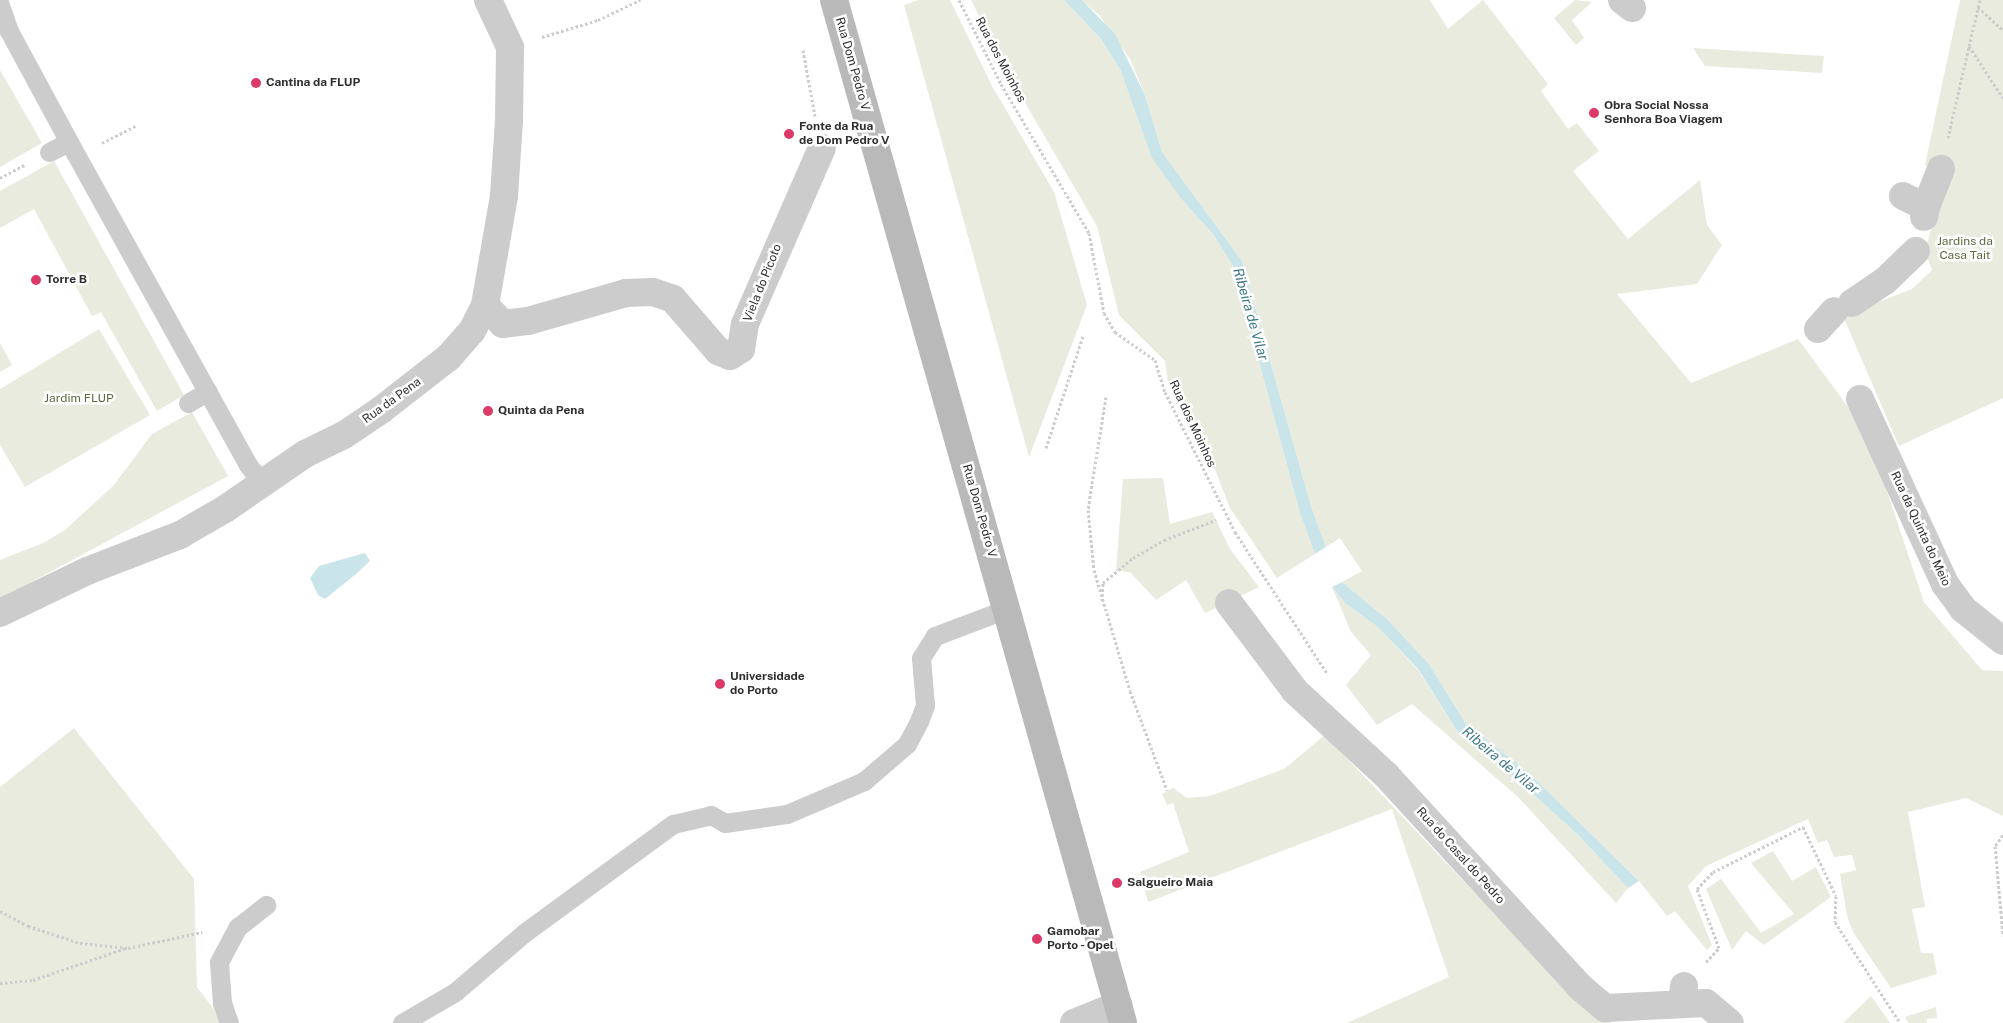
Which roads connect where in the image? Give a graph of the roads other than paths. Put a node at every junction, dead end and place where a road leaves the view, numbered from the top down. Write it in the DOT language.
graph roads {
  1 [pos="488,0"];
  2 [pos="834,0"];
  3 [pos="0,5"];
  4 [pos="822,148"];
  5 [pos="73,149"];
  6 [pos="49,152"];
  7 [pos="1941,169"];
  8 [pos="1918,206"];
  9 [pos="1916,251"];
  10 [pos="485,304"];
  11 [pos="1835,314"];
  12 [pos="208,391"];
  13 [pos="1860,399"];
  14 [pos="188,402"];
  15 [pos="262,482"];
  16 [pos="1229,603"];
  17 [pos="1006,609"];
  18 [pos="0,613"];
  19 [pos="2003,641"];
  20 [pos="266,905"];
  21 [pos="1121,1014"];
  22 [pos="229,1023"];
  23 [pos="402,1023"];
  24 [pos="1074,1023"];
  25 [pos="1730,1023"];
  1 -- 10 [label="street, Rua da Pena"];
  2 -- 17 [label="main road, Rua Dom Pedro V"];
  3 -- 5 [label="lane"];
  4 -- 10 [label="street, Viela do Picoto"];
  5 -- 6 [label="lane"];
  5 -- 12 [label="lane"];
  7 -- 8 [label="street"];
  9 -- 11 [label="street"];
  10 -- 15 [label="street, Rua da Pena"];
  12 -- 14 [label="lane"];
  12 -- 15 [label="lane"];
  13 -- 19 [label="street, Rua da Quinta do Meio"];
  15 -- 18 [label="street, Rua da Pena"];
  16 -- 25 [label="street, Rua do Casal do Pedro"];
  17 -- 21 [label="main road, Rua Dom Pedro V"];
  17 -- 23 [label="lane"];
  20 -- 22 [label="lane"];
  21 -- 24 [label="street"];
}
